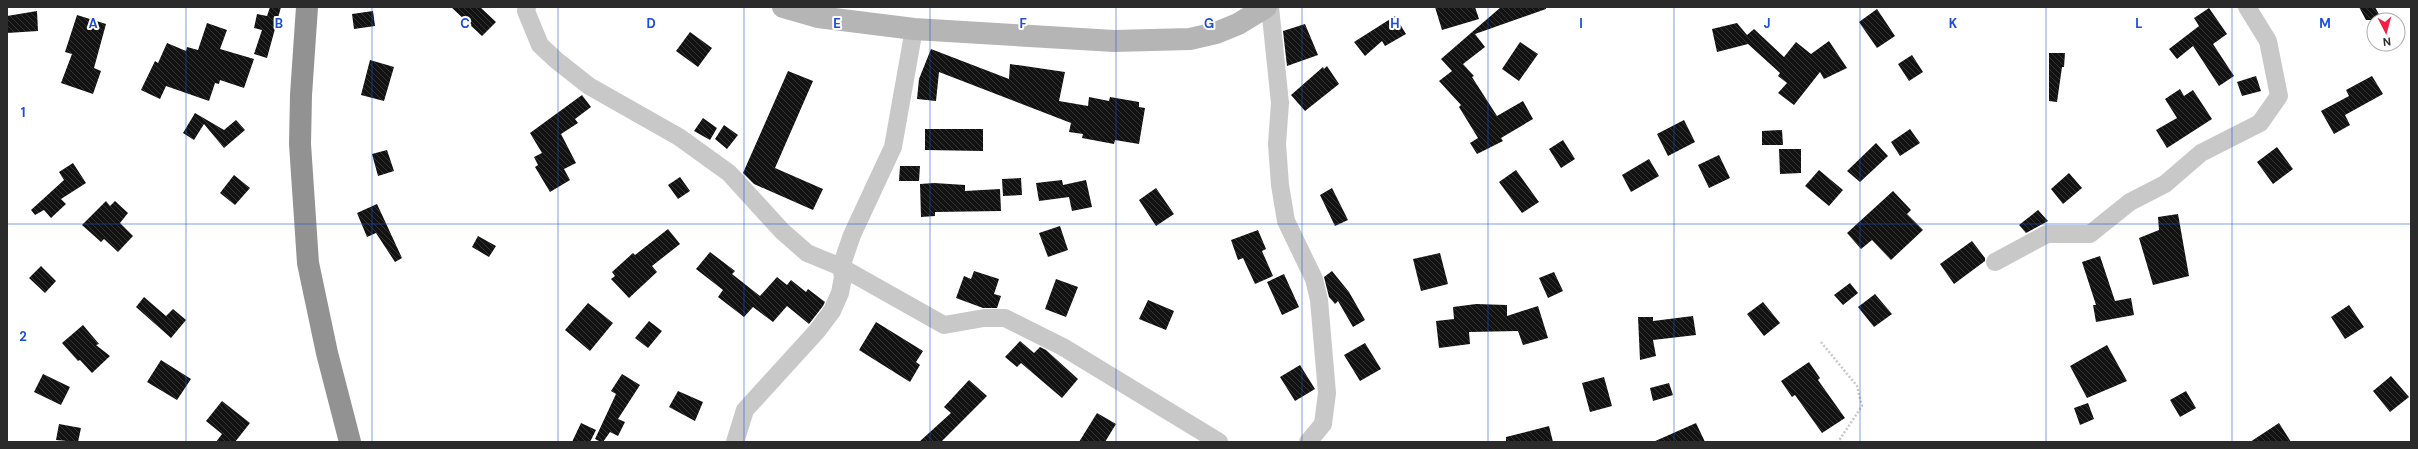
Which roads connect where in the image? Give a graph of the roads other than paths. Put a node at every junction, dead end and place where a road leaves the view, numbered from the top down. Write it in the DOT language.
graph roads {
  1 [pos="307,7"];
  2 [pos="526,7"];
  3 [pos="783,7"];
  4 [pos="1266,7"];
  5 [pos="1270,7"];
  6 [pos="2247,7"];
  7 [pos="914,29"];
  8 [pos="1996,262"];
  9 [pos="841,267"];
  10 [pos="350,442"];
  11 [pos="735,442"];
  12 [pos="1219,442"];
  13 [pos="1308,442"];
  1 -- 10 [label="highway"];
  2 -- 9 [label="street"];
  3 -- 7 [label="main road"];
  4 -- 7 [label="main road"];
  5 -- 13 [label="street"];
  6 -- 8 [label="street"];
  7 -- 9 [label="street"];
  9 -- 11 [label="street"];
  9 -- 12 [label="street"];
}
